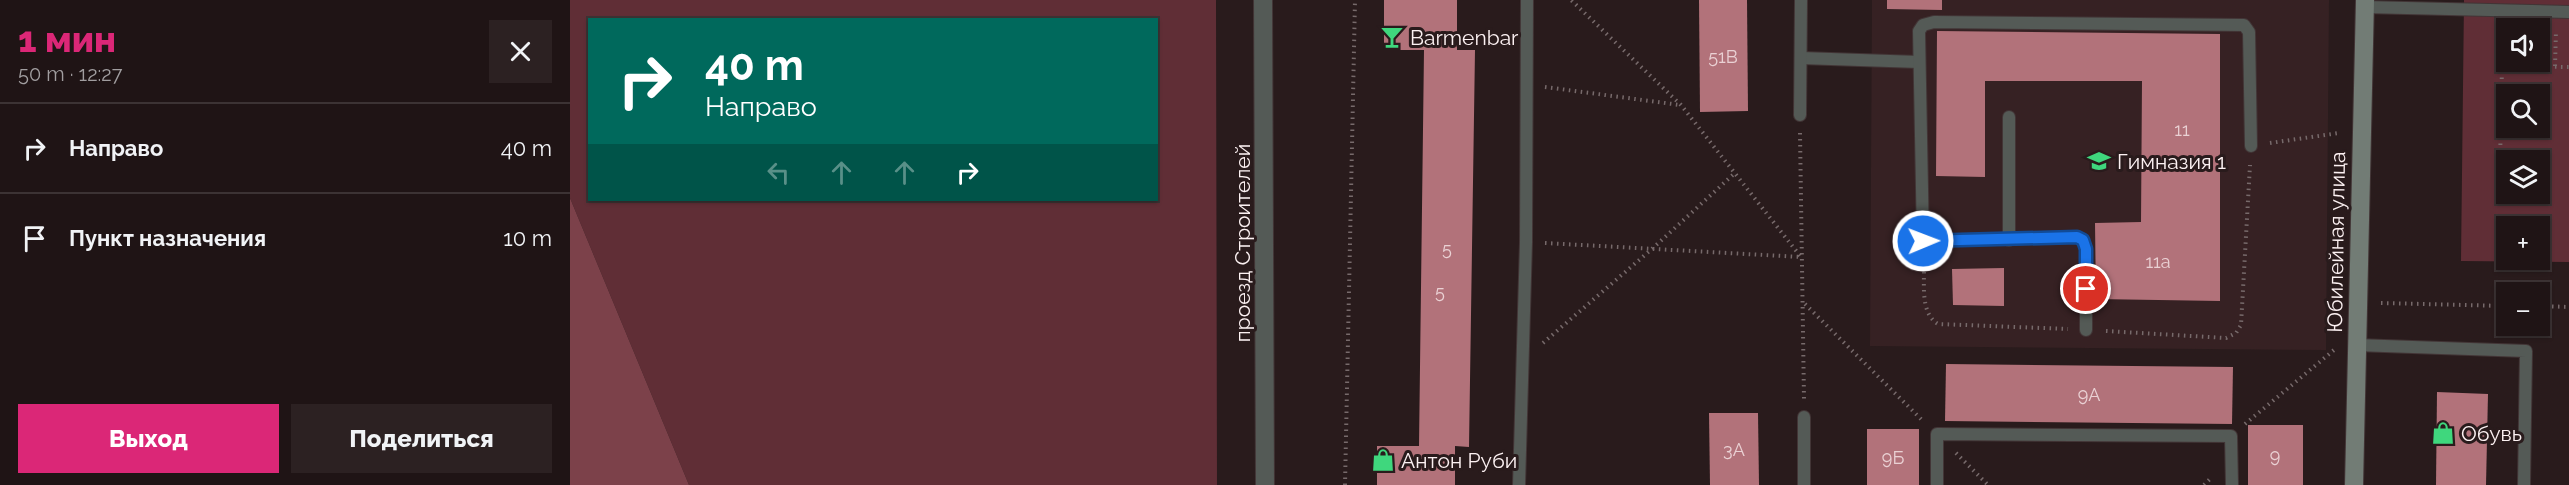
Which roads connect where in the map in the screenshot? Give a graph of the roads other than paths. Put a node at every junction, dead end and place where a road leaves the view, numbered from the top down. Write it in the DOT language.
graph roads {
  1 [pos="1263,0"];
  2 [pos="1527,0"];
  3 [pos="1801,0"];
  4 [pos="2364,3"];
  5 [pos="2563,12"];
  6 [pos="1801,58"];
  7 [pos="1919,62"];
  8 [pos="1800,115"];
  9 [pos="2009,117"];
  10 [pos="2251,146"];
  11 [pos="2009,240"];
  12 [pos="2086,330"];
  13 [pos="2356,345"];
  14 [pos="1804,417"];
  15 [pos="1265,485"];
  16 [pos="1518,485"];
  17 [pos="1804,485"];
  18 [pos="1937,485"];
  19 [pos="2232,485"];
  20 [pos="2354,485"];
  21 [pos="2524,485"];
  1 -- 15 [label="street, проезд Строителей"];
  2 -- 16 [label="lane"];
  3 -- 6 [label="lane"];
  4 -- 5 [label="lane"];
  4 -- 13 [label="street, Юбилейная улица"];
  6 -- 7 [label="lane"];
  6 -- 8 [label="lane"];
  7 -- 10 [label="lane"];
  7 -- 11 [label="lane"];
  9 -- 11 [label="lane"];
  11 -- 12 [label="lane"];
  13 -- 20 [label="street, Юбилейная улица"];
  13 -- 21 [label="lane"];
  14 -- 17 [label="lane"];
  18 -- 19 [label="lane"];
}
